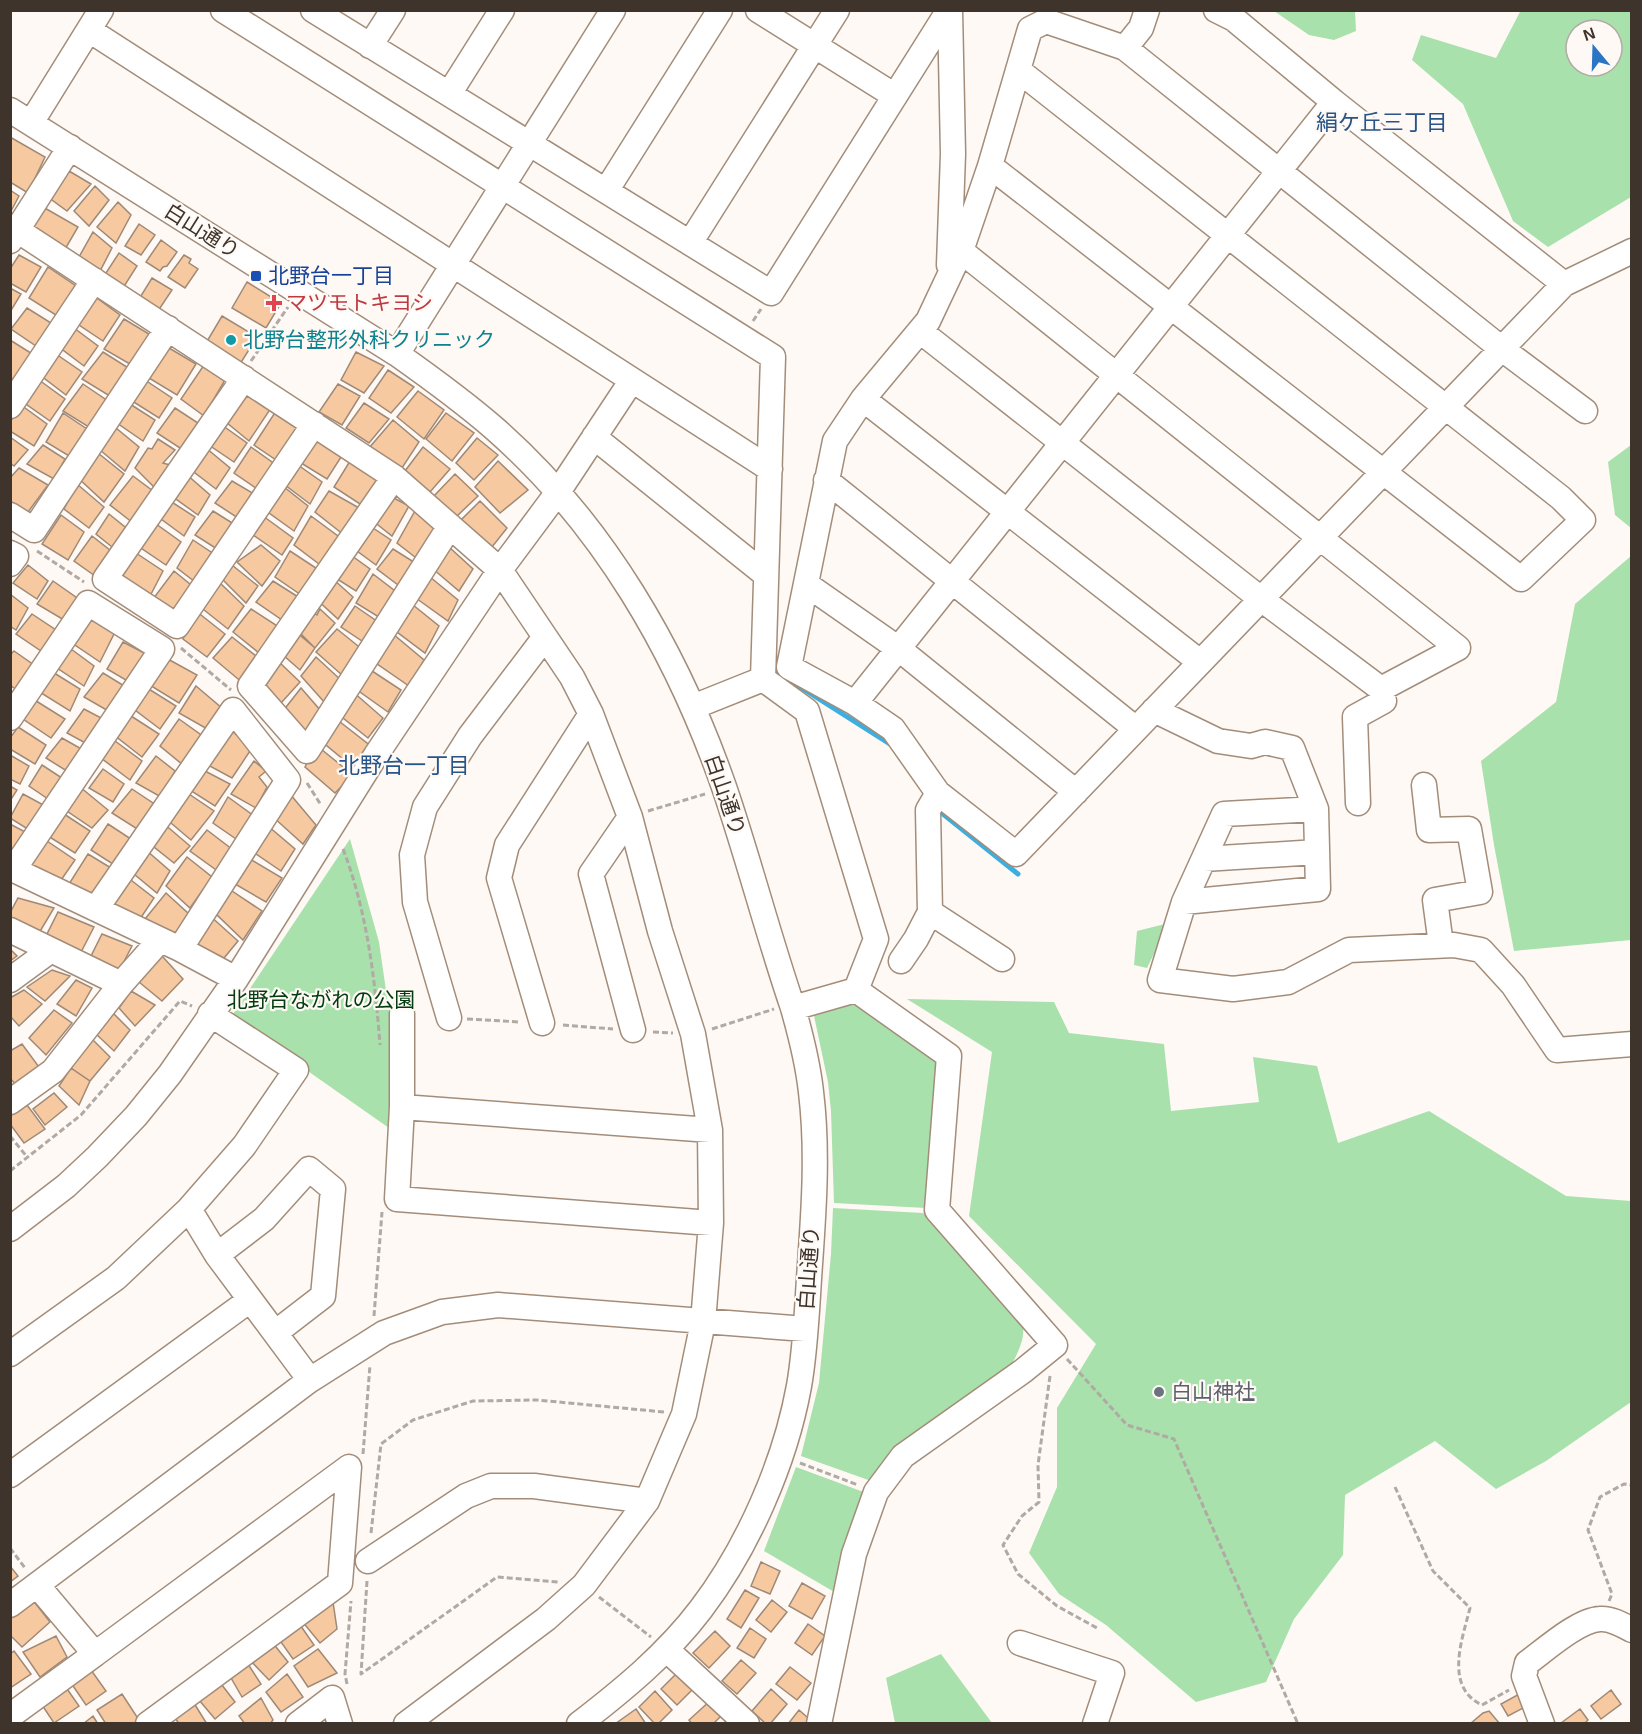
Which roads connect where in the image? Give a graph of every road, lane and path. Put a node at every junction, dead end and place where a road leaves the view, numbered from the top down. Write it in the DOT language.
graph roads {
  1 [pos="223,10"];
  2 [pos="313,10"];
  3 [pos="393,10"];
  4 [pos="502,10"];
  5 [pos="613,10"];
  6 [pos="720,10"];
  7 [pos="758,10"];
  8 [pos="837,10"];
  9 [pos="949,10"];
  10 [pos="1147,10"];
  11 [pos="1216,10"];
  12 [pos="95,20"];
  13 [pos="370,46"];
  14 [pos="814,46"];
  15 [pos="1125,48"];
  16 [pos="1017,70"];
  17 [pos="449,94"];
  18 [pos="895,96"];
  19 [pos="1334,102"];
  20 [pos="10,110"];
  21 [pos="31,123"];
  22 [pos="529,144"];
  23 [pos="70,147"];
  24 [pos="990,166"];
  25 [pos="1280,171"];
  26 [pos="503,187"];
  27 [pos="606,191"];
  28 [pos="14,235"];
  29 [pos="1228,236"];
  30 [pos="690,243"];
  31 [pos="962,250"];
  32 [pos="1632,251"];
  33 [pos="453,265"];
  34 [pos="948,277"];
  35 [pos="94,280"];
  36 [pos="1564,284"];
  37 [pos="771,293"];
  38 [pos="291,303"];
  39 [pos="1171,307"];
  40 [pos="168,328"];
  41 [pos="920,331"];
  42 [pos="743,338"];
  43 [pos="1502,349"];
  44 [pos="398,354"];
  45 [pos="1117,375"];
  46 [pos="244,378"];
  47 [pos="632,380"];
  48 [pos="863,399"];
  49 [pos="10,406"];
  50 [pos="1446,408"];
  51 [pos="1585,411"];
  52 [pos="314,424"];
  53 [pos="594,437"];
  54 [pos="1062,443"];
  55 [pos="770,469"];
  56 [pos="1383,472"];
  57 [pos="394,477"];
  58 [pos="826,480"];
  59 [pos="558,492"];
  60 [pos="1007,512"];
  61 [pos="10,515"];
  62 [pos="450,526"];
  63 [pos="1320,538"];
  64 [pos="10,553"];
  65 [pos="10,564"];
  66 [pos="500,570"];
  67 [pos="766,575"];
  68 [pos="952,581"];
  69 [pos="806,584"];
  70 [pos="1261,599"];
  71 [pos="545,637"];
  72 [pos="899,649"];
  73 [pos="1200,662"];
  74 [pos="763,679"];
  75 [pos="1381,689"];
  76 [pos="855,703"];
  77 [pos="693,707"];
  78 [pos="1154,710"];
  79 [pos="591,714"];
  80 [pos="10,718"];
  81 [pos="1136,729"];
  82 [pos="1424,785"];
  83 [pos="724,788"];
  84 [pos="1076,792"];
  85 [pos="938,793"];
  86 [pos="1358,803"];
  87 [pos="1316,809"];
  88 [pos="630,817"];
  89 [pos="1317,852"];
  90 [pos="1204,859"];
  91 [pos="12,868"];
  92 [pos="1184,902"];
  93 [pos="96,909"];
  94 [pos="930,912"];
  95 [pos="10,930"];
  96 [pos="170,945"];
  97 [pos="1441,945"];
  98 [pos="51,950"];
  99 [pos="1002,960"];
  100 [pos="901,961"];
  101 [pos="236,979"];
  102 [pos="10,980"];
  103 [pos="121,984"];
  104 [pos="856,990"];
  105 [pos="792,1006"];
  106 [pos="210,1014"];
  107 [pos="402,1014"];
  108 [pos="449,1018"];
  109 [pos="542,1023"];
  110 [pos="633,1030"];
  111 [pos="693,1034"];
  112 [pos="1632,1044"];
  113 [pos="10,1102"];
  114 [pos="402,1107"];
  115 [pos="710,1130"];
  116 [pos="10,1136"];
  117 [pos="28,1158"];
  118 [pos="10,1171"];
  119 [pos="189,1209"];
  120 [pos="711,1222"];
  121 [pos="10,1229"];
  122 [pos="217,1255"];
  123 [pos="250,1300"];
  124 [pos="703,1322"];
  125 [pos="805,1329"];
  126 [pos="274,1333"];
  127 [pos="1050,1349"];
  128 [pos="10,1354"];
  129 [pos="310,1380"];
  130 [pos="684,1414"];
  131 [pos="781,1456"];
  132 [pos="10,1475"];
  133 [pos="1632,1485"];
  134 [pos="1395,1487"];
  135 [pos="876,1492"];
  136 [pos="647,1501"];
  137 [pos="10,1548"];
  138 [pos="368,1561"];
  139 [pos="37,1585"];
  140 [pos="584,1585"];
  141 [pos="10,1605"];
  142 [pos="1601,1618"];
  143 [pos="1097,1628"];
  144 [pos="1632,1630"];
  145 [pos="1020,1643"];
  146 [pos="666,1649"];
  147 [pos="95,1654"];
  148 [pos="1526,1680"];
  149 [pos="10,1716"];
  150 [pos="741,1722"];
  151 [pos="148,1724"];
  152 [pos="298,1724"];
  153 [pos="340,1724"];
  154 [pos="406,1724"];
  155 [pos="579,1724"];
  156 [pos="819,1724"];
  157 [pos="1095,1724"];
  158 [pos="1298,1724"];
  159 [pos="1542,1724"];
  1 -- 26 [label="street"];
  2 -- 13 [label="street"];
  3 -- 13 [label="street"];
  4 -- 17 [label="street"];
  5 -- 22 [label="street"];
  6 -- 27 [label="street"];
  7 -- 14 [label="street"];
  8 -- 14 [label="street"];
  9 -- 18 [label="street"];
  9 -- 34 [label="street"];
  10 -- 15 [label="street"];
  11 -- 19 [label="street"];
  12 -- 21 [label="street"];
  12 -- 33 [label="street"];
  13 -- 17 [label="street"];
  14 -- 18 [label="street"];
  14 -- 30 [label="street"];
  15 -- 16 [label="street"];
  15 -- 25 [label="street"];
  16 -- 24 [label="street"];
  16 -- 29 [label="street"];
  17 -- 22 [label="street"];
  18 -- 37 [label="street"];
  19 -- 25 [label="street"];
  19 -- 36 [label="street"];
  20 -- 21 [label="street, 白山通り"];
  21 -- 23 [label="street, 白山通り"];
  22 -- 26 [label="street"];
  22 -- 27 [label="street"];
  23 -- 28 [label="street"];
  23 -- 44 [label="street, 白山通り"];
  24 -- 31 [label="street"];
  24 -- 39 [label="street"];
  25 -- 29 [label="street"];
  25 -- 43 [label="street"];
  26 -- 33 [label="street"];
  26 -- 42 [label="street"];
  27 -- 30 [label="street"];
  28 -- 35 [label="street"];
  29 -- 39 [label="street"];
  29 -- 50 [label="street"];
  30 -- 37 [label="street"];
  31 -- 34 [label="street"];
  31 -- 45 [label="street"];
  32 -- 36 [label="street"];
  33 -- 44 [label="street"];
  33 -- 47 [label="street"];
  34 -- 41 [label="street"];
  35 -- 40 [label="street"];
  35 -- 49 [label="street"];
  36 -- 43 [label="street"];
  37 -- 42 [label="path"];
  38 -- 46 [label="path"];
  39 -- 45 [label="street"];
  39 -- 56 [label="street"];
  40 -- 46 [label="street"];
  40 -- 61 [label="street"];
  41 -- 48 [label="street"];
  41 -- 54 [label="street"];
  42 -- 55 [label="street"];
  43 -- 50 [label="street"];
  43 -- 51 [label="street"];
  44 -- 59 [label="street, 白山通り"];
  45 -- 54 [label="street"];
  45 -- 63 [label="street"];
  46 -- 52 [label="street"];
  46 -- 52 [label="street"];
  47 -- 53 [label="street"];
  47 -- 55 [label="street"];
  48 -- 58 [label="street"];
  48 -- 60 [label="street"];
  50 -- 56 [label="street"];
  50 -- 56 [label="street"];
  52 -- 57 [label="street"];
  53 -- 59 [label="street"];
  53 -- 67 [label="street"];
  54 -- 60 [label="street"];
  54 -- 70 [label="street"];
  55 -- 67 [label="street"];
  56 -- 63 [label="street"];
  57 -- 62 [label="street"];
  57 -- 62 [label="street"];
  58 -- 68 [label="street"];
  58 -- 69 [label="street"];
  59 -- 66 [label="street"];
  59 -- 77 [label="street, 白山通り"];
  60 -- 68 [label="street"];
  60 -- 73 [label="street"];
  62 -- 66 [label="street"];
  63 -- 70 [label="street"];
  63 -- 75 [label="street"];
  64 -- 65 [label="street"];
  66 -- 71 [label="street"];
  66 -- 101 [label="street"];
  67 -- 74 [label="street"];
  68 -- 72 [label="street"];
  68 -- 81 [label="street"];
  69 -- 72 [label="street"];
  69 -- 76 [label="street"];
  70 -- 73 [label="street"];
  70 -- 75 [label="street"];
  71 -- 79 [label="street"];
  71 -- 108 [label="street"];
  72 -- 76 [label="street"];
  72 -- 84 [label="street"];
  73 -- 78 [label="street"];
  74 -- 77 [label="street"];
  74 -- 104 [label="street"];
  75 -- 86 [label="street"];
  76 -- 85 [label="street"];
  77 -- 83 [label="street, 白山通り"];
  78 -- 81 [label="street"];
  78 -- 87 [label="street"];
  79 -- 88 [label="street"];
  79 -- 109 [label="street"];
  80 -- 91 [label="street"];
  81 -- 84 [label="street"];
  82 -- 97 [label="street"];
  83 -- 88 [label="path"];
  83 -- 105 [label="street, 白山通り"];
  84 -- 85 [label="street"];
  85 -- 94 [label="street"];
  87 -- 89 [label="street"];
  87 -- 90 [label="street"];
  88 -- 110 [label="street"];
  88 -- 111 [label="street"];
  89 -- 90 [label="street"];
  89 -- 92 [label="street"];
  90 -- 92 [label="street"];
  91 -- 93 [label="street"];
  92 -- 97 [label="street"];
  93 -- 96 [label="street"];
  93 -- 96 [label="street"];
  94 -- 99 [label="street"];
  94 -- 100 [label="street"];
  95 -- 98 [label="street"];
  96 -- 101 [label="street"];
  96 -- 103 [label="street"];
  97 -- 112 [label="street"];
  98 -- 102 [label="street"];
  98 -- 103 [label="street"];
  101 -- 106 [label="street"];
  103 -- 113 [label="street"];
  104 -- 105 [label="street"];
  104 -- 127 [label="street"];
  105 -- 111 [label="path"];
  105 -- 125 [label="street, 白山通り"];
  106 -- 117 [label="path"];
  106 -- 119 [label="street"];
  106 -- 121 [label="street"];
  107 -- 114 [label="street"];
  108 -- 109 [label="path"];
  109 -- 110 [label="path"];
  110 -- 111 [label="path"];
  111 -- 115 [label="street"];
  114 -- 115 [label="street"];
  114 -- 120 [label="street"];
  115 -- 120 [label="street"];
  116 -- 117 [label="path"];
  117 -- 118 [label="path"];
  119 -- 122 [label="street"];
  119 -- 128 [label="street"];
  120 -- 124 [label="street"];
  122 -- 123 [label="street"];
  122 -- 126 [label="street"];
  123 -- 126 [label="street"];
  123 -- 132 [label="street"];
  124 -- 125 [label="street"];
  124 -- 129 [label="street"];
  124 -- 130 [label="street"];
  125 -- 131 [label="street, 白山通り"];
  126 -- 129 [label="street"];
  127 -- 135 [label="street"];
  127 -- 143 [label="path"];
  127 -- 158 [label="path"];
  129 -- 139 [label="street"];
  130 -- 136 [label="street"];
  130 -- 138 [label="path"];
  131 -- 135 [label="path"];
  131 -- 146 [label="street, 白山通り"];
  133 -- 142 [label="path"];
  134 -- 148 [label="path"];
  135 -- 156 [label="street"];
  136 -- 138 [label="street"];
  136 -- 140 [label="street"];
  137 -- 139 [label="path"];
  138 -- 140 [label="path"];
  139 -- 141 [label="street"];
  139 -- 147 [label="street"];
  140 -- 146 [label="path"];
  140 -- 154 [label="street"];
  142 -- 144 [label="street"];
  142 -- 148 [label="street"];
  145 -- 157 [label="street"];
  146 -- 150 [label="street"];
  146 -- 155 [label="street, 白山通り"];
  147 -- 149 [label="street"];
  147 -- 151 [label="street"];
  148 -- 159 [label="street"];
  152 -- 153 [label="street"];
}
